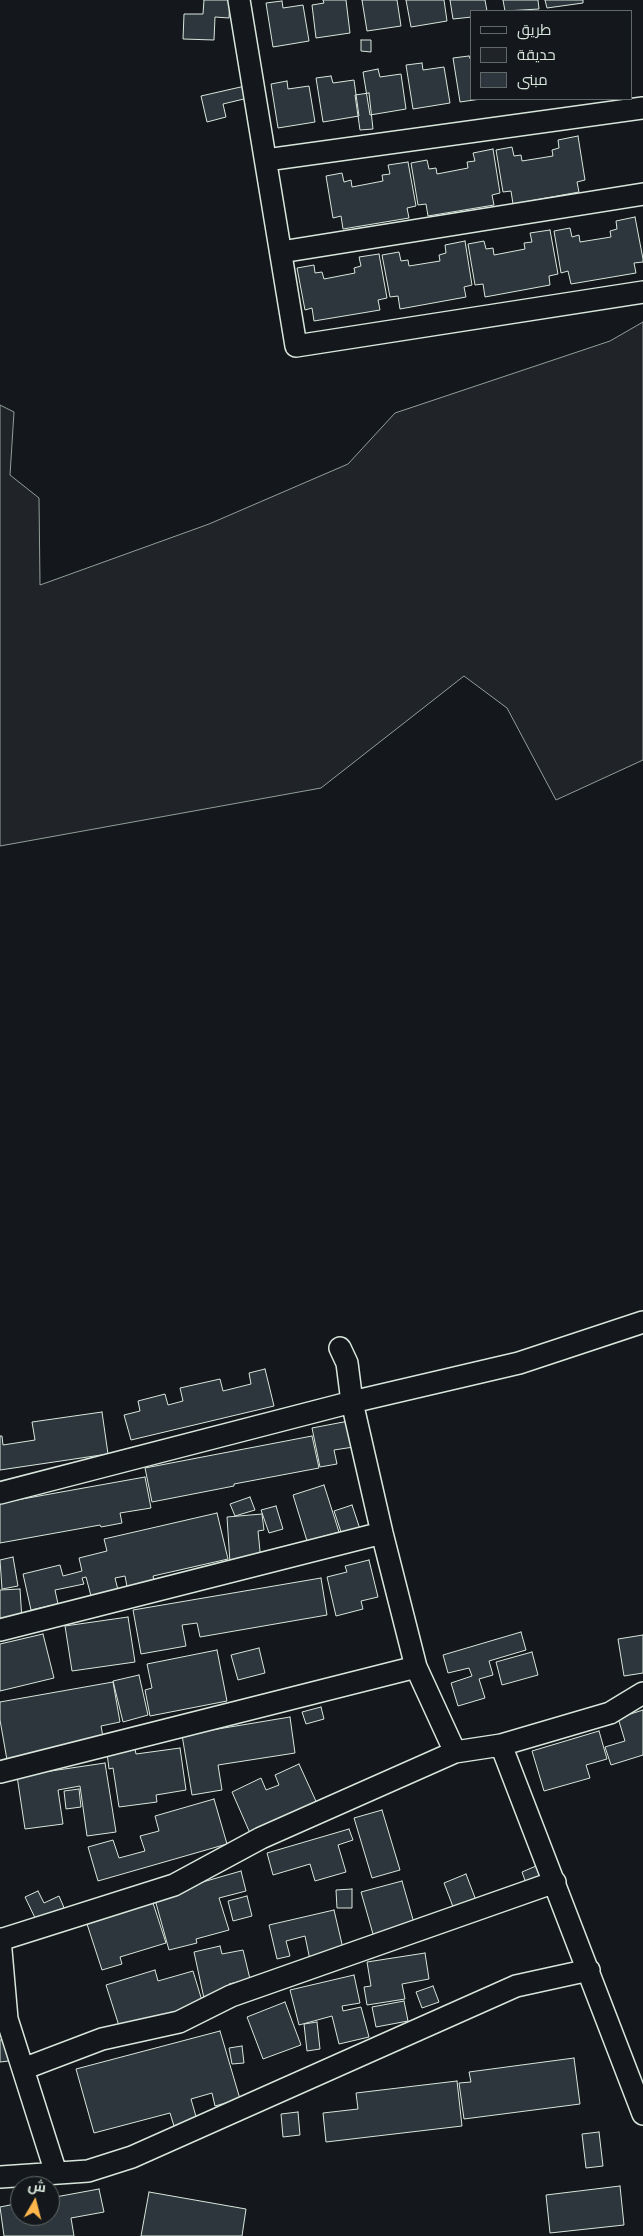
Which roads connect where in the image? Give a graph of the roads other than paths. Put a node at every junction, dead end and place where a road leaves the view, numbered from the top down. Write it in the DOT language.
graph roads {
  1 [pos="239,0"];
  2 [pos="643,108"];
  3 [pos="266,160"];
  4 [pos="643,194"];
  5 [pos="281,252"];
  6 [pos="643,292"];
  7 [pos="643,1322"];
  8 [pos="340,1348"];
  9 [pos="352,1402"];
  10 [pos="0,1493"];
  11 [pos="382,1533"];
  12 [pos="0,1630"];
  13 [pos="416,1666"];
  14 [pos="643,1693"];
  15 [pos="501,1745"];
  16 [pos="455,1752"];
  17 [pos="0,1772"];
  18 [pos="554,1882"];
  19 [pos="0,1940"];
  20 [pos="589,1970"];
  21 [pos="22,2069"];
  22 [pos="643,2114"];
  23 [pos="56,2173"];
  24 [pos="0,2177"];
  1 -- 3 [label="street"];
  2 -- 3 [label="street"];
  3 -- 5 [label="street"];
  4 -- 5 [label="street"];
  5 -- 6 [label="street"];
  7 -- 9 [label="street"];
  8 -- 9 [label="street"];
  9 -- 10 [label="street"];
  9 -- 11 [label="street"];
  11 -- 12 [label="street"];
  11 -- 13 [label="street"];
  13 -- 16 [label="street"];
  13 -- 17 [label="street"];
  14 -- 15 [label="street"];
  15 -- 16 [label="street"];
  15 -- 18 [label="street"];
  16 -- 19 [label="street"];
  18 -- 20 [label="street"];
  18 -- 21 [label="street"];
  19 -- 21 [label="street"];
  20 -- 22 [label="street"];
  20 -- 23 [label="street"];
  21 -- 23 [label="street"];
  23 -- 24 [label="street"];
}
